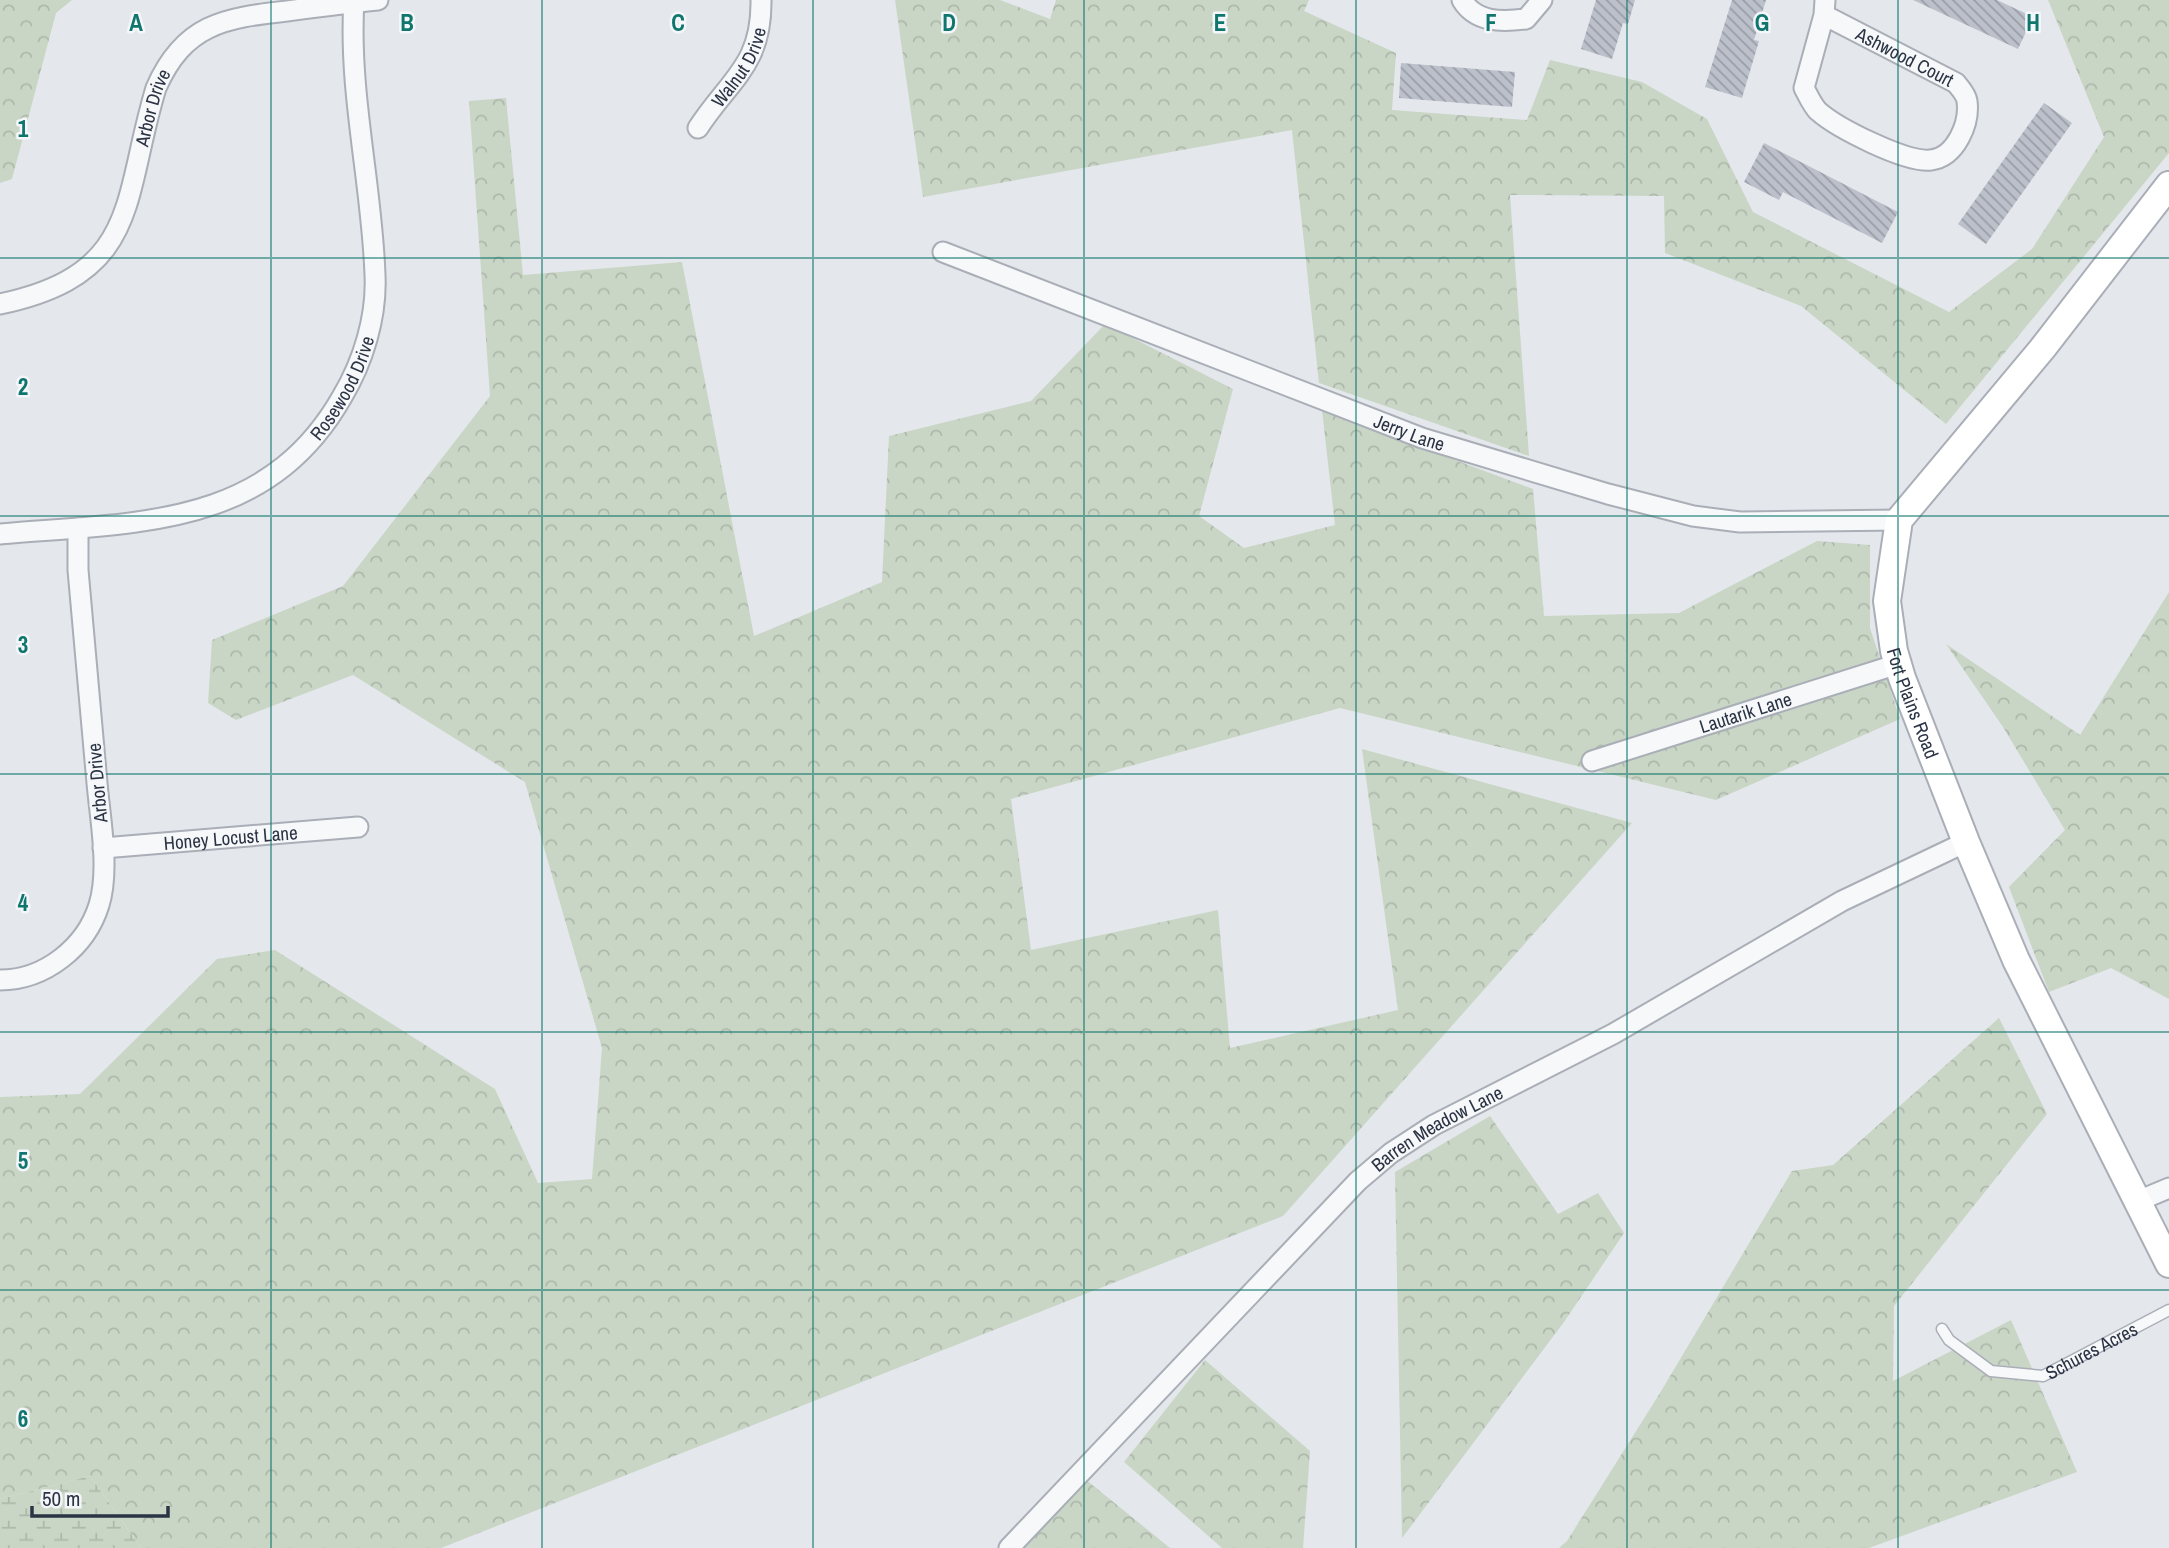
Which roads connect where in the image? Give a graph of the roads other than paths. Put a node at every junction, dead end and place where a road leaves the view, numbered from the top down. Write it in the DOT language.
graph roads {
  1 [pos="378,0"];
  2 [pos="761,0"];
  3 [pos="1462,0"];
  4 [pos="1542,0"];
  5 [pos="354,1"];
  6 [pos="1825,7"];
  7 [pos="698,128"];
  8 [pos="2169,184"];
  9 [pos="943,252"];
  10 [pos="0,304"];
  11 [pos="1899,520"];
  12 [pos="78,528"];
  13 [pos="0,534"];
  14 [pos="1898,664"];
  15 [pos="1592,761"];
  16 [pos="358,827"];
  17 [pos="1966,842"];
  18 [pos="103,848"];
  19 [pos="0,980"];
  20 [pos="2169,1188"];
  21 [pos="2138,1201"];
  22 [pos="2169,1264"];
  23 [pos="2169,1310"];
  24 [pos="1942,1329"];
  25 [pos="1009,1548"];
  1 -- 5 [label="street, Arbor Drive"];
  2 -- 7 [label="street, Walnut Drive"];
  3 -- 4 [label="street"];
  5 -- 10 [label="street, Arbor Drive"];
  5 -- 12 [label="street, Rosewood Drive"];
  6 -- 6 [label="street, Ashwood Court"];
  8 -- 11 [label="street"];
  9 -- 11 [label="street, Jerry Lane"];
  11 -- 14 [label="street, Fort Plains Road"];
  12 -- 13 [label="street, Rosewood Drive"];
  12 -- 18 [label="street, Arbor Drive"];
  14 -- 15 [label="street, Lautarik Lane"];
  14 -- 17 [label="street, Fort Plains Road"];
  16 -- 18 [label="street, Honey Locust Lane"];
  17 -- 21 [label="street, Fort Plains Road"];
  17 -- 25 [label="street, Barren Meadow Lane"];
  18 -- 19 [label="street, Arbor Drive"];
  20 -- 21 [label="street"];
  21 -- 22 [label="street, Fort Plains Road"];
  23 -- 24 [label="lane, Schures Acres"];
}
